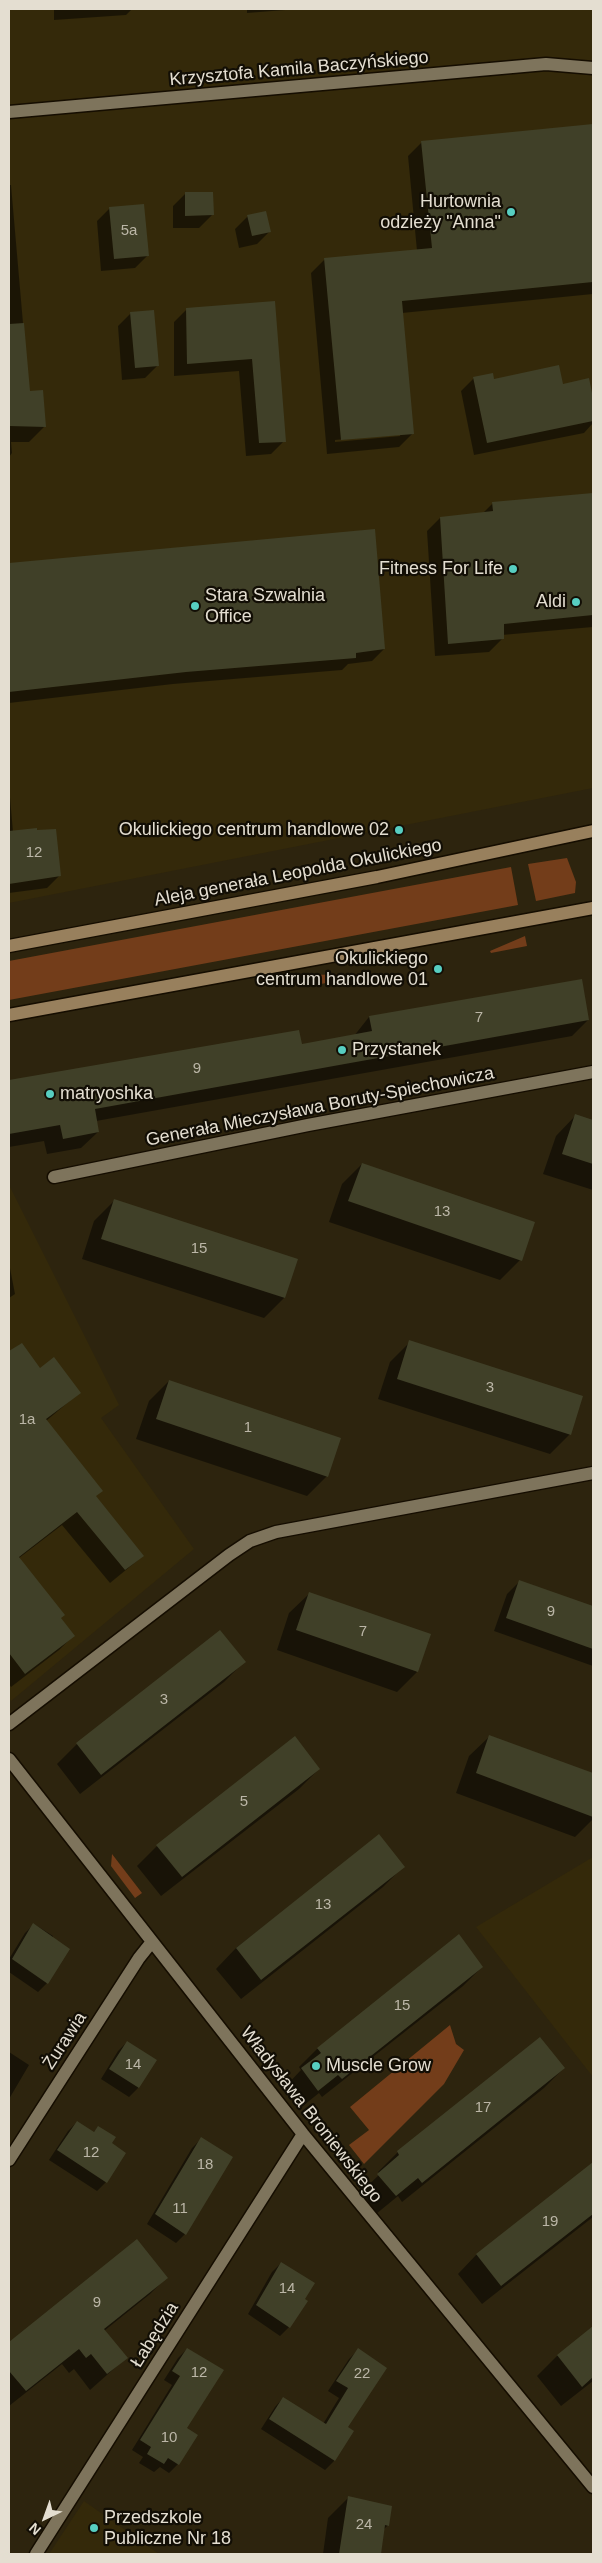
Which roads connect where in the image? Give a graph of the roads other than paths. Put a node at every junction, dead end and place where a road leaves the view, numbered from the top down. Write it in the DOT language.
graph roads {
  1 [pos="593,68"];
  2 [pos="9,112"];
  3 [pos="593,832"];
  4 [pos="593,908"];
  5 [pos="9,946"];
  6 [pos="9,1015"];
  7 [pos="593,1072"];
  8 [pos="54,1176"];
  9 [pos="593,1473"];
  10 [pos="9,1724"];
  11 [pos="9,1759"];
  12 [pos="151,1943"];
  13 [pos="303,2134"];
  14 [pos="9,2160"];
  15 [pos="593,2487"];
  16 [pos="36,2554"];
  1 -- 2 [label="street, Krzysztofa Kamila Baczyńskiego"];
  3 -- 5 [label="main road, Aleja generała Leopolda Okulickiego"];
  4 -- 6 [label="main road"];
  7 -- 8 [label="street, Generała Mieczysława Boruty-Spiechowicza"];
  9 -- 10 [label="street"];
  11 -- 12 [label="street, Władysława Broniewskiego"];
  12 -- 13 [label="street, Władysława Broniewskiego"];
  12 -- 14 [label="street, Żurawia"];
  13 -- 15 [label="street, Władysława Broniewskiego"];
  13 -- 16 [label="street, Łabędzia"];
}
